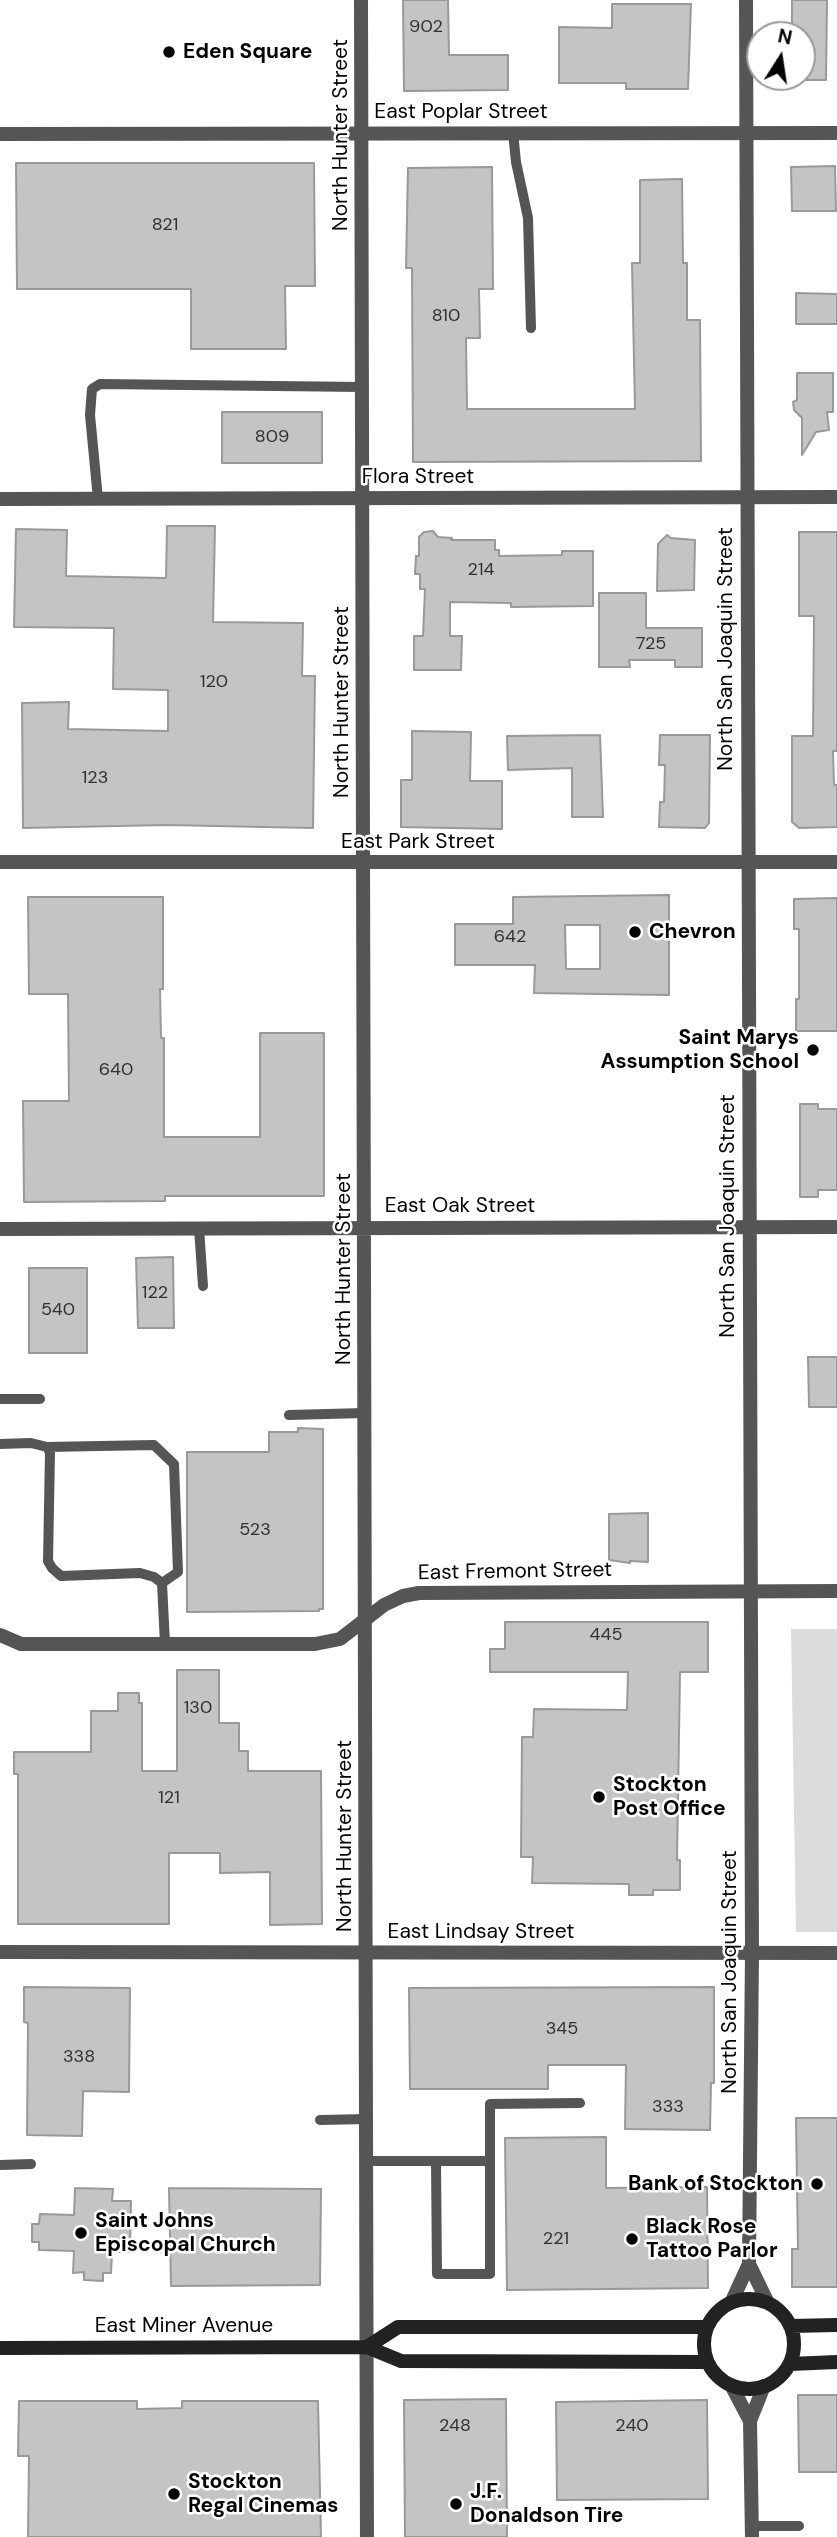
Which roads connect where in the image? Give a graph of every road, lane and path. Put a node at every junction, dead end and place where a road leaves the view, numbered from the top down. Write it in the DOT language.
graph roads {
  1 [pos="361,0"];
  2 [pos="746,0"];
  3 [pos="362,132"];
  4 [pos="513,132"];
  5 [pos="747,133"];
  6 [pos="837,133"];
  7 [pos="0,134"];
  8 [pos="531,328"];
  9 [pos="362,387"];
  10 [pos="837,497"];
  11 [pos="362,498"];
  12 [pos="748,498"];
  13 [pos="0,499"];
  14 [pos="98,499"];
  15 [pos="0,862"];
  16 [pos="747,862"];
  17 [pos="837,862"];
  18 [pos="363,863"];
  19 [pos="750,1227"];
  20 [pos="837,1227"];
  21 [pos="199,1228"];
  22 [pos="365,1228"];
  23 [pos="0,1229"];
  24 [pos="203,1286"];
  25 [pos="0,1399"];
  26 [pos="40,1399"];
  27 [pos="365,1413"];
  28 [pos="289,1415"];
  29 [pos="0,1444"];
  30 [pos="47,1447"];
  31 [pos="162,1583"];
  32 [pos="837,1591"];
  33 [pos="751,1592"];
  34 [pos="365,1617"];
  35 [pos="0,1635"];
  36 [pos="165,1644"];
  37 [pos="0,1952"];
  38 [pos="367,1953"];
  39 [pos="752,1953"];
  40 [pos="837,1953"];
  41 [pos="580,2103"];
  42 [pos="367,2119"];
  43 [pos="320,2120"];
  44 [pos="367,2161"];
  45 [pos="436,2161"];
  46 [pos="490,2161"];
  47 [pos="31,2164"];
  48 [pos="0,2165"];
  49 [pos="749,2264"];
  50 [pos="768,2302"];
  51 [pos="731,2303"];
  52 [pos="837,2325"];
  53 [pos="790,2326"];
  54 [pos="707,2327"];
  55 [pos="367,2347"];
  56 [pos="0,2348"];
  57 [pos="707,2362"];
  58 [pos="837,2362"];
  59 [pos="790,2364"];
  60 [pos="732,2385"];
  61 [pos="764,2386"];
  62 [pos="750,2421"];
  63 [pos="799,2526"];
  64 [pos="752,2531"];
  65 [pos="368,2537"];
  1 -- 3 [label="street, North Hunter Street"];
  2 -- 5 [label="street, North San Joaquin Street"];
  3 -- 4 [label="street, East Poplar Street"];
  3 -- 7 [label="street, East Poplar Street"];
  3 -- 9 [label="street, North Hunter Street"];
  4 -- 5 [label="street, East Poplar Street"];
  4 -- 8 [label="lane"];
  5 -- 6 [label="street, East Poplar Street"];
  5 -- 12 [label="street, North San Joaquin Street"];
  9 -- 11 [label="street, North Hunter Street"];
  9 -- 14 [label="lane"];
  10 -- 12 [label="street, Flora Street"];
  11 -- 12 [label="street, Flora Street"];
  11 -- 14 [label="street, Flora Street"];
  11 -- 18 [label="street, North Hunter Street"];
  12 -- 16 [label="street, North San Joaquin Street"];
  13 -- 14 [label="street, Flora Street"];
  15 -- 18 [label="street, East Park Street"];
  16 -- 17 [label="street, East Park Street"];
  16 -- 18 [label="street, East Park Street"];
  16 -- 19 [label="street, North San Joaquin Street"];
  18 -- 22 [label="street, North Hunter Street"];
  19 -- 20 [label="street, East Oak Street"];
  19 -- 22 [label="street, East Oak Street"];
  19 -- 33 [label="street, North San Joaquin Street"];
  21 -- 22 [label="street, East Oak Street"];
  21 -- 23 [label="street, East Oak Street"];
  21 -- 24 [label="lane"];
  22 -- 27 [label="street, North Hunter Street"];
  25 -- 26 [label="lane"];
  27 -- 28 [label="lane"];
  27 -- 34 [label="street, North Hunter Street"];
  29 -- 30 [label="lane"];
  30 -- 31 [label="lane"];
  30 -- 31 [label="lane"];
  31 -- 36 [label="lane"];
  32 -- 33 [label="street, East Fremont Street"];
  33 -- 34 [label="street, East Fremont Street"];
  33 -- 39 [label="street, North San Joaquin Street"];
  34 -- 36 [label="street, East Fremont Street"];
  34 -- 38 [label="street, North Hunter Street"];
  35 -- 36 [label="street, East Fremont Street"];
  37 -- 38 [label="street, East Lindsay Street"];
  38 -- 39 [label="street, East Lindsay Street"];
  38 -- 42 [label="street, North Hunter Street"];
  39 -- 40 [label="street, East Lindsay Street"];
  39 -- 49 [label="street, North San Joaquin Street"];
  41 -- 46 [label="lane"];
  42 -- 43 [label="lane"];
  42 -- 44 [label="street, North Hunter Street"];
  44 -- 45 [label="lane"];
  44 -- 55 [label="street, North Hunter Street"];
  45 -- 46 [label="lane"];
  45 -- 46 [label="lane"];
  47 -- 48 [label="lane"];
  49 -- 50 [label="street, North San Joaquin Street"];
  49 -- 51 [label="street, North San Joaquin Street"];
  50 -- 51 [label="main road"];
  50 -- 53 [label="main road"];
  51 -- 54 [label="main road"];
  52 -- 53 [label="main road"];
  53 -- 59 [label="main road"];
  54 -- 55 [label="main road"];
  54 -- 57 [label="main road"];
  55 -- 56 [label="main road, East Miner Avenue"];
  55 -- 57 [label="main road, East Miner Avenue"];
  55 -- 65 [label="street, North Hunter Street"];
  57 -- 60 [label="main road"];
  58 -- 59 [label="main road"];
  59 -- 61 [label="main road"];
  60 -- 61 [label="main road"];
  60 -- 62 [label="street"];
  61 -- 62 [label="street"];
  62 -- 64 [label="street"];
  63 -- 64 [label="lane"];
}
